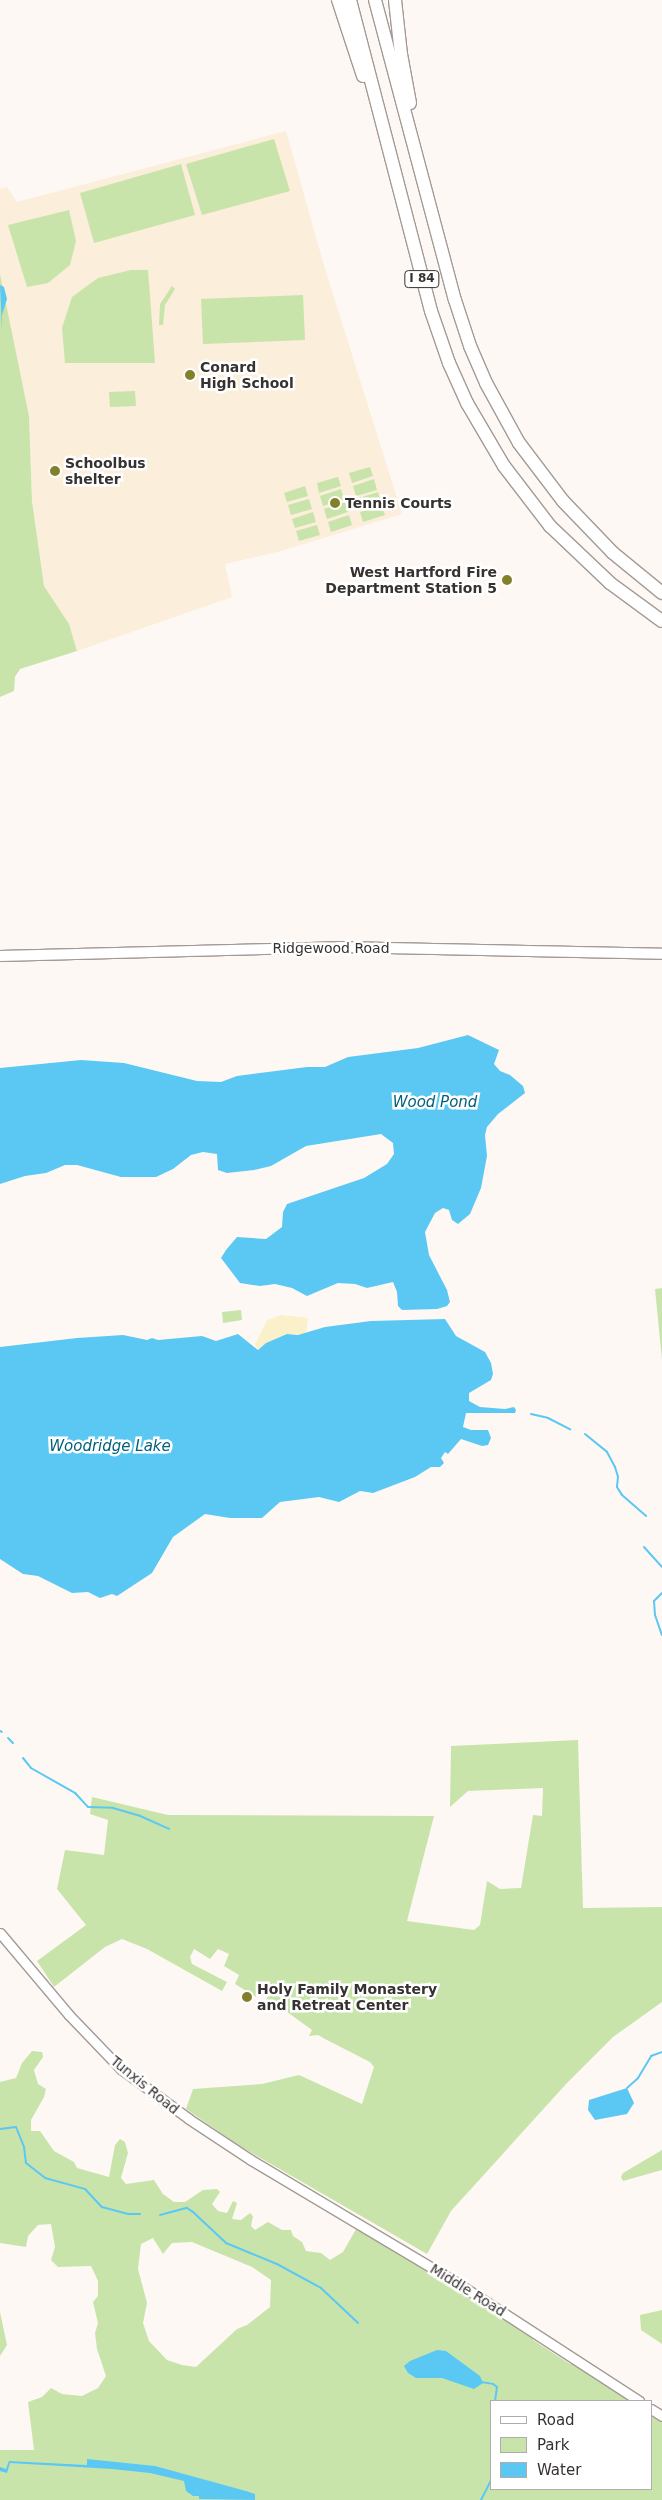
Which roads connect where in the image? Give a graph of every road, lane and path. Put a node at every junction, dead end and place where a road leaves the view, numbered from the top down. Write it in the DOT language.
graph roads {
  1 [pos="338,0"];
  2 [pos="350,0"];
  3 [pos="375,0"];
  4 [pos="395,0"];
  5 [pos="376,99"];
  6 [pos="435,225"];
  7 [pos="608,549"];
  8 [pos="662,584"];
  9 [pos="662,593"];
  10 [pos="662,621"];
  11 [pos="662,954"];
  12 [pos="0,956"];
  13 [pos="0,1933"];
  14 [pos="294,2186"];
  15 [pos="637,2400"];
  1 -- 5 [label="highway"];
  2 -- 5 [label="highway, I 84"];
  3 -- 6 [label="highway, I 84"];
  4 -- 6 [label="highway"];
  5 -- 10 [label="highway, I 84"];
  6 -- 7 [label="highway, I 84"];
  7 -- 8 [label="highway"];
  7 -- 9 [label="highway, I 84"];
  11 -- 12 [label="main road, Ridgewood Road"];
  13 -- 14 [label="street, Tunxis Road"];
  14 -- 15 [label="street, Middle Road"];
}
